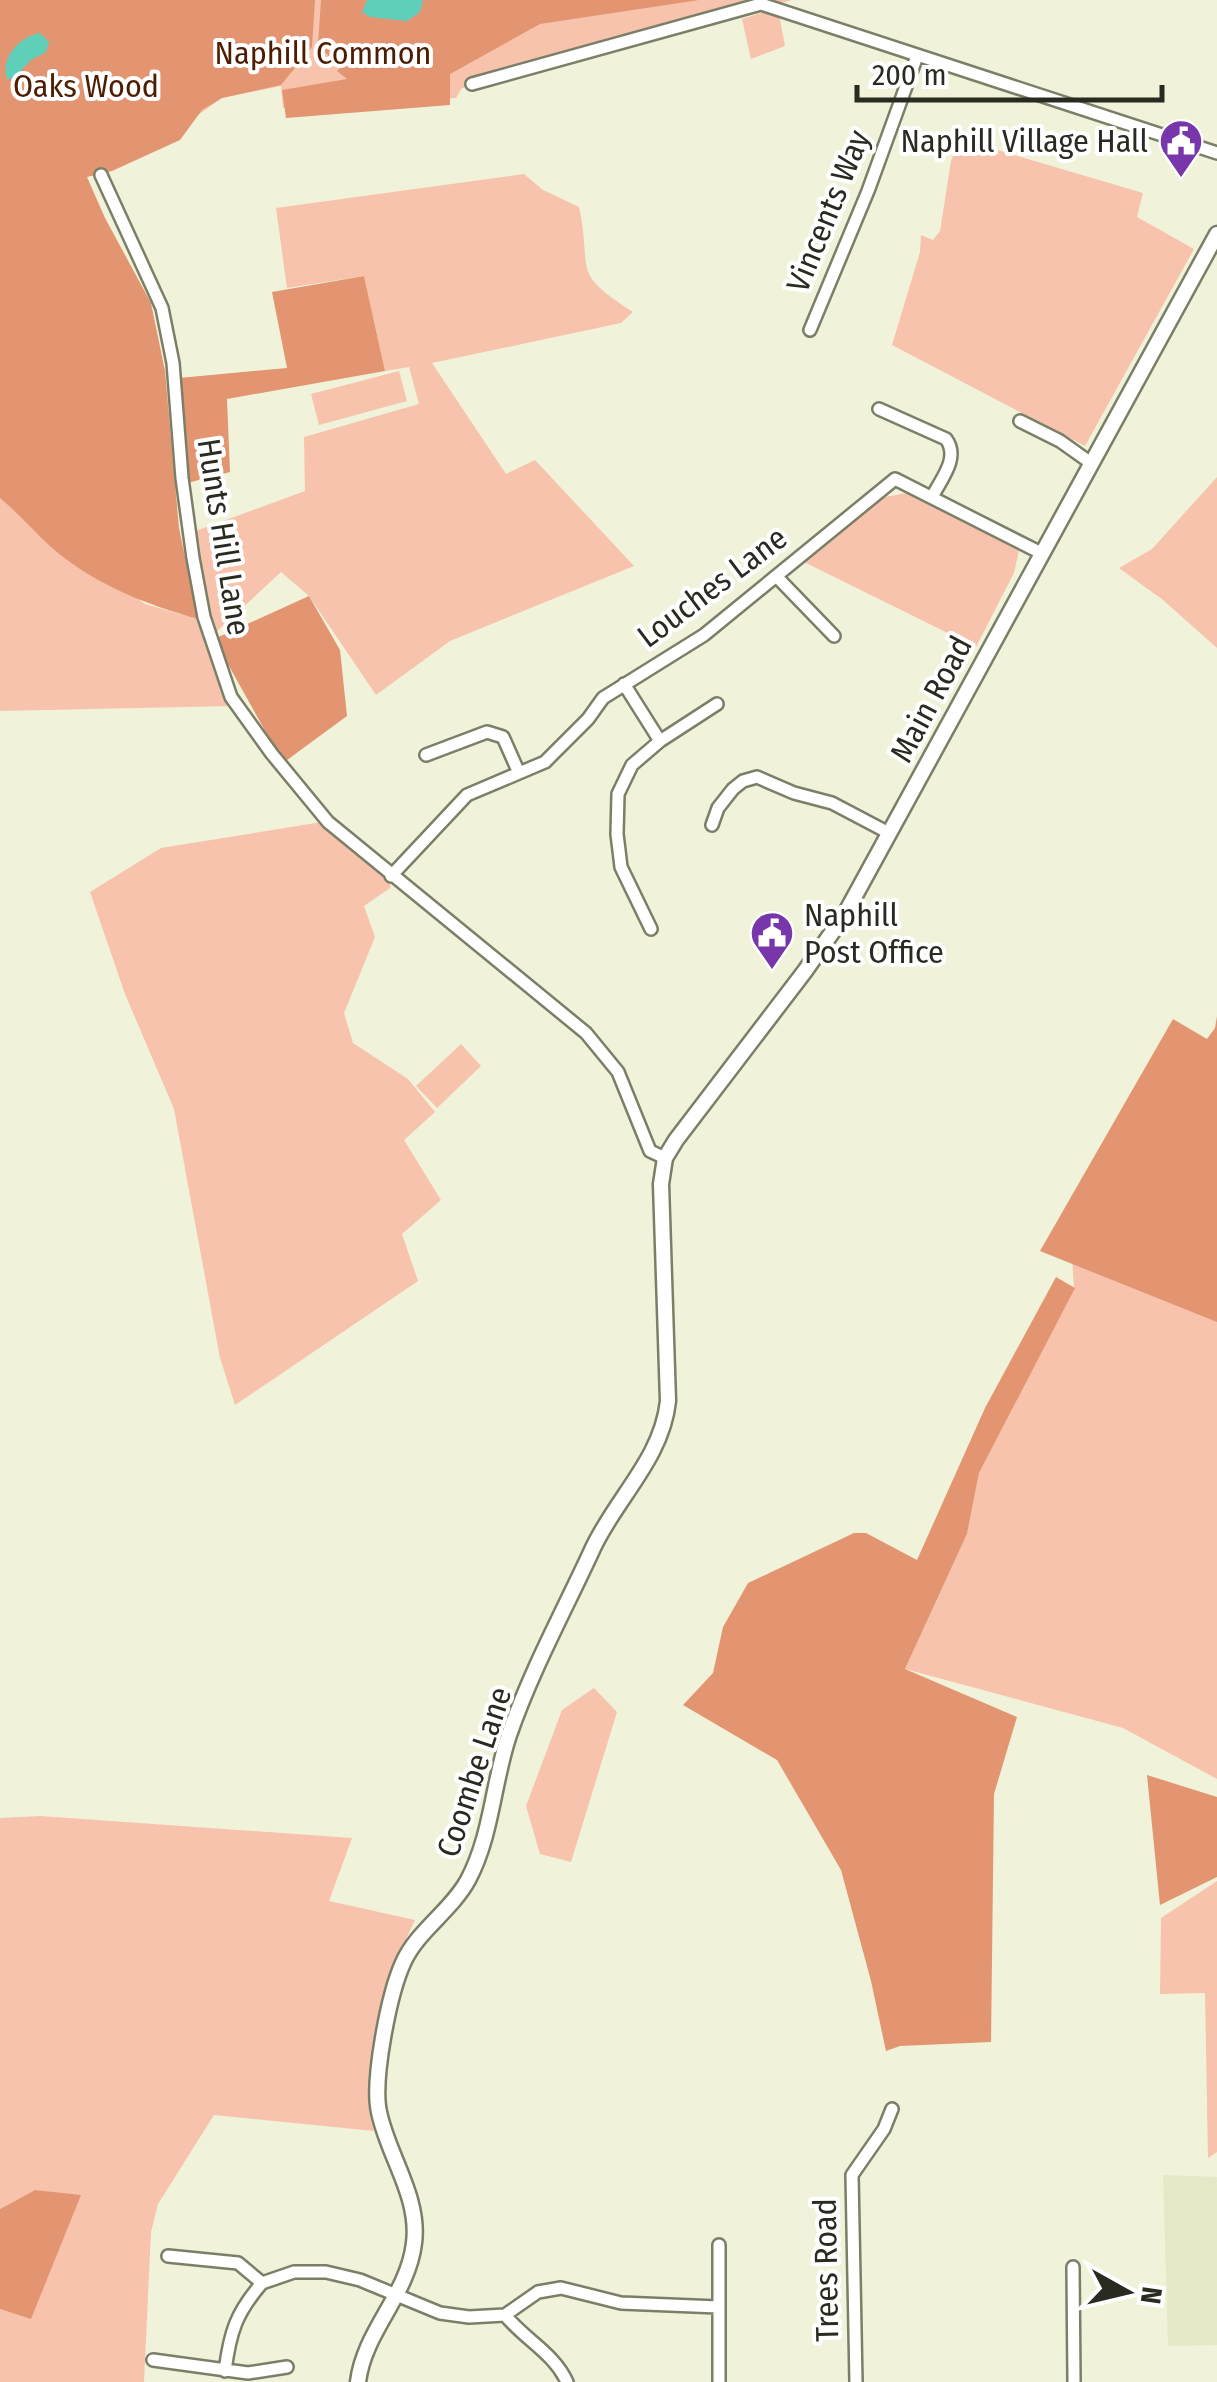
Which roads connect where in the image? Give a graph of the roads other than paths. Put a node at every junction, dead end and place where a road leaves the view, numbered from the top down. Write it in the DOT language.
graph roads {
  1 [pos="916,56"];
  2 [pos="472,84"];
  3 [pos="1217,152"];
  4 [pos="101,174"];
  5 [pos="1217,234"];
  6 [pos="810,330"];
  7 [pos="879,409"];
  8 [pos="1020,421"];
  9 [pos="1090,463"];
  10 [pos="932,497"];
  11 [pos="1041,554"];
  12 [pos="776,576"];
  13 [pos="834,636"];
  14 [pos="624,684"];
  15 [pos="716,704"];
  16 [pos="660,741"];
  17 [pos="426,755"];
  18 [pos="519,774"];
  19 [pos="712,825"];
  20 [pos="890,833"];
  21 [pos="391,876"];
  22 [pos="651,929"];
  23 [pos="664,1164"];
  24 [pos="892,2109"];
  25 [pos="719,2246"];
  26 [pos="168,2256"];
  27 [pos="1073,2267"];
  28 [pos="262,2282"];
  29 [pos="397,2298"];
  30 [pos="718,2306"];
  31 [pos="505,2315"];
  32 [pos="153,2360"];
  33 [pos="287,2367"];
  34 [pos="224,2370"];
  35 [pos="358,2382"];
  36 [pos="568,2382"];
  37 [pos="719,2382"];
  38 [pos="856,2382"];
  39 [pos="1074,2382"];
  1 -- 2 [label="street"];
  1 -- 3 [label="street"];
  1 -- 6 [label="street, Vincents Way"];
  4 -- 21 [label="street, Hunts Hill Lane"];
  5 -- 9 [label="street, Main Road"];
  7 -- 10 [label="street"];
  8 -- 9 [label="street"];
  9 -- 11 [label="street, Main Road"];
  10 -- 11 [label="street, Louches Lane"];
  10 -- 12 [label="street, Louches Lane"];
  11 -- 20 [label="street, Main Road"];
  12 -- 13 [label="street"];
  12 -- 14 [label="street, Louches Lane"];
  14 -- 16 [label="street"];
  14 -- 18 [label="street, Louches Lane"];
  15 -- 16 [label="street"];
  16 -- 22 [label="street"];
  17 -- 18 [label="street"];
  18 -- 21 [label="street, Louches Lane"];
  19 -- 20 [label="street"];
  20 -- 23 [label="street, Main Road"];
  21 -- 23 [label="street, Hunts Hill Lane"];
  23 -- 29 [label="street, Coombe Lane"];
  24 -- 38 [label="street, Trees Road"];
  25 -- 30 [label="street"];
  26 -- 28 [label="street"];
  27 -- 39 [label="street"];
  28 -- 29 [label="street"];
  28 -- 34 [label="street"];
  29 -- 31 [label="street"];
  29 -- 35 [label="street, Coombe Lane"];
  30 -- 31 [label="street"];
  30 -- 37 [label="street"];
  31 -- 36 [label="street"];
  32 -- 34 [label="street"];
  33 -- 34 [label="street"];
}
